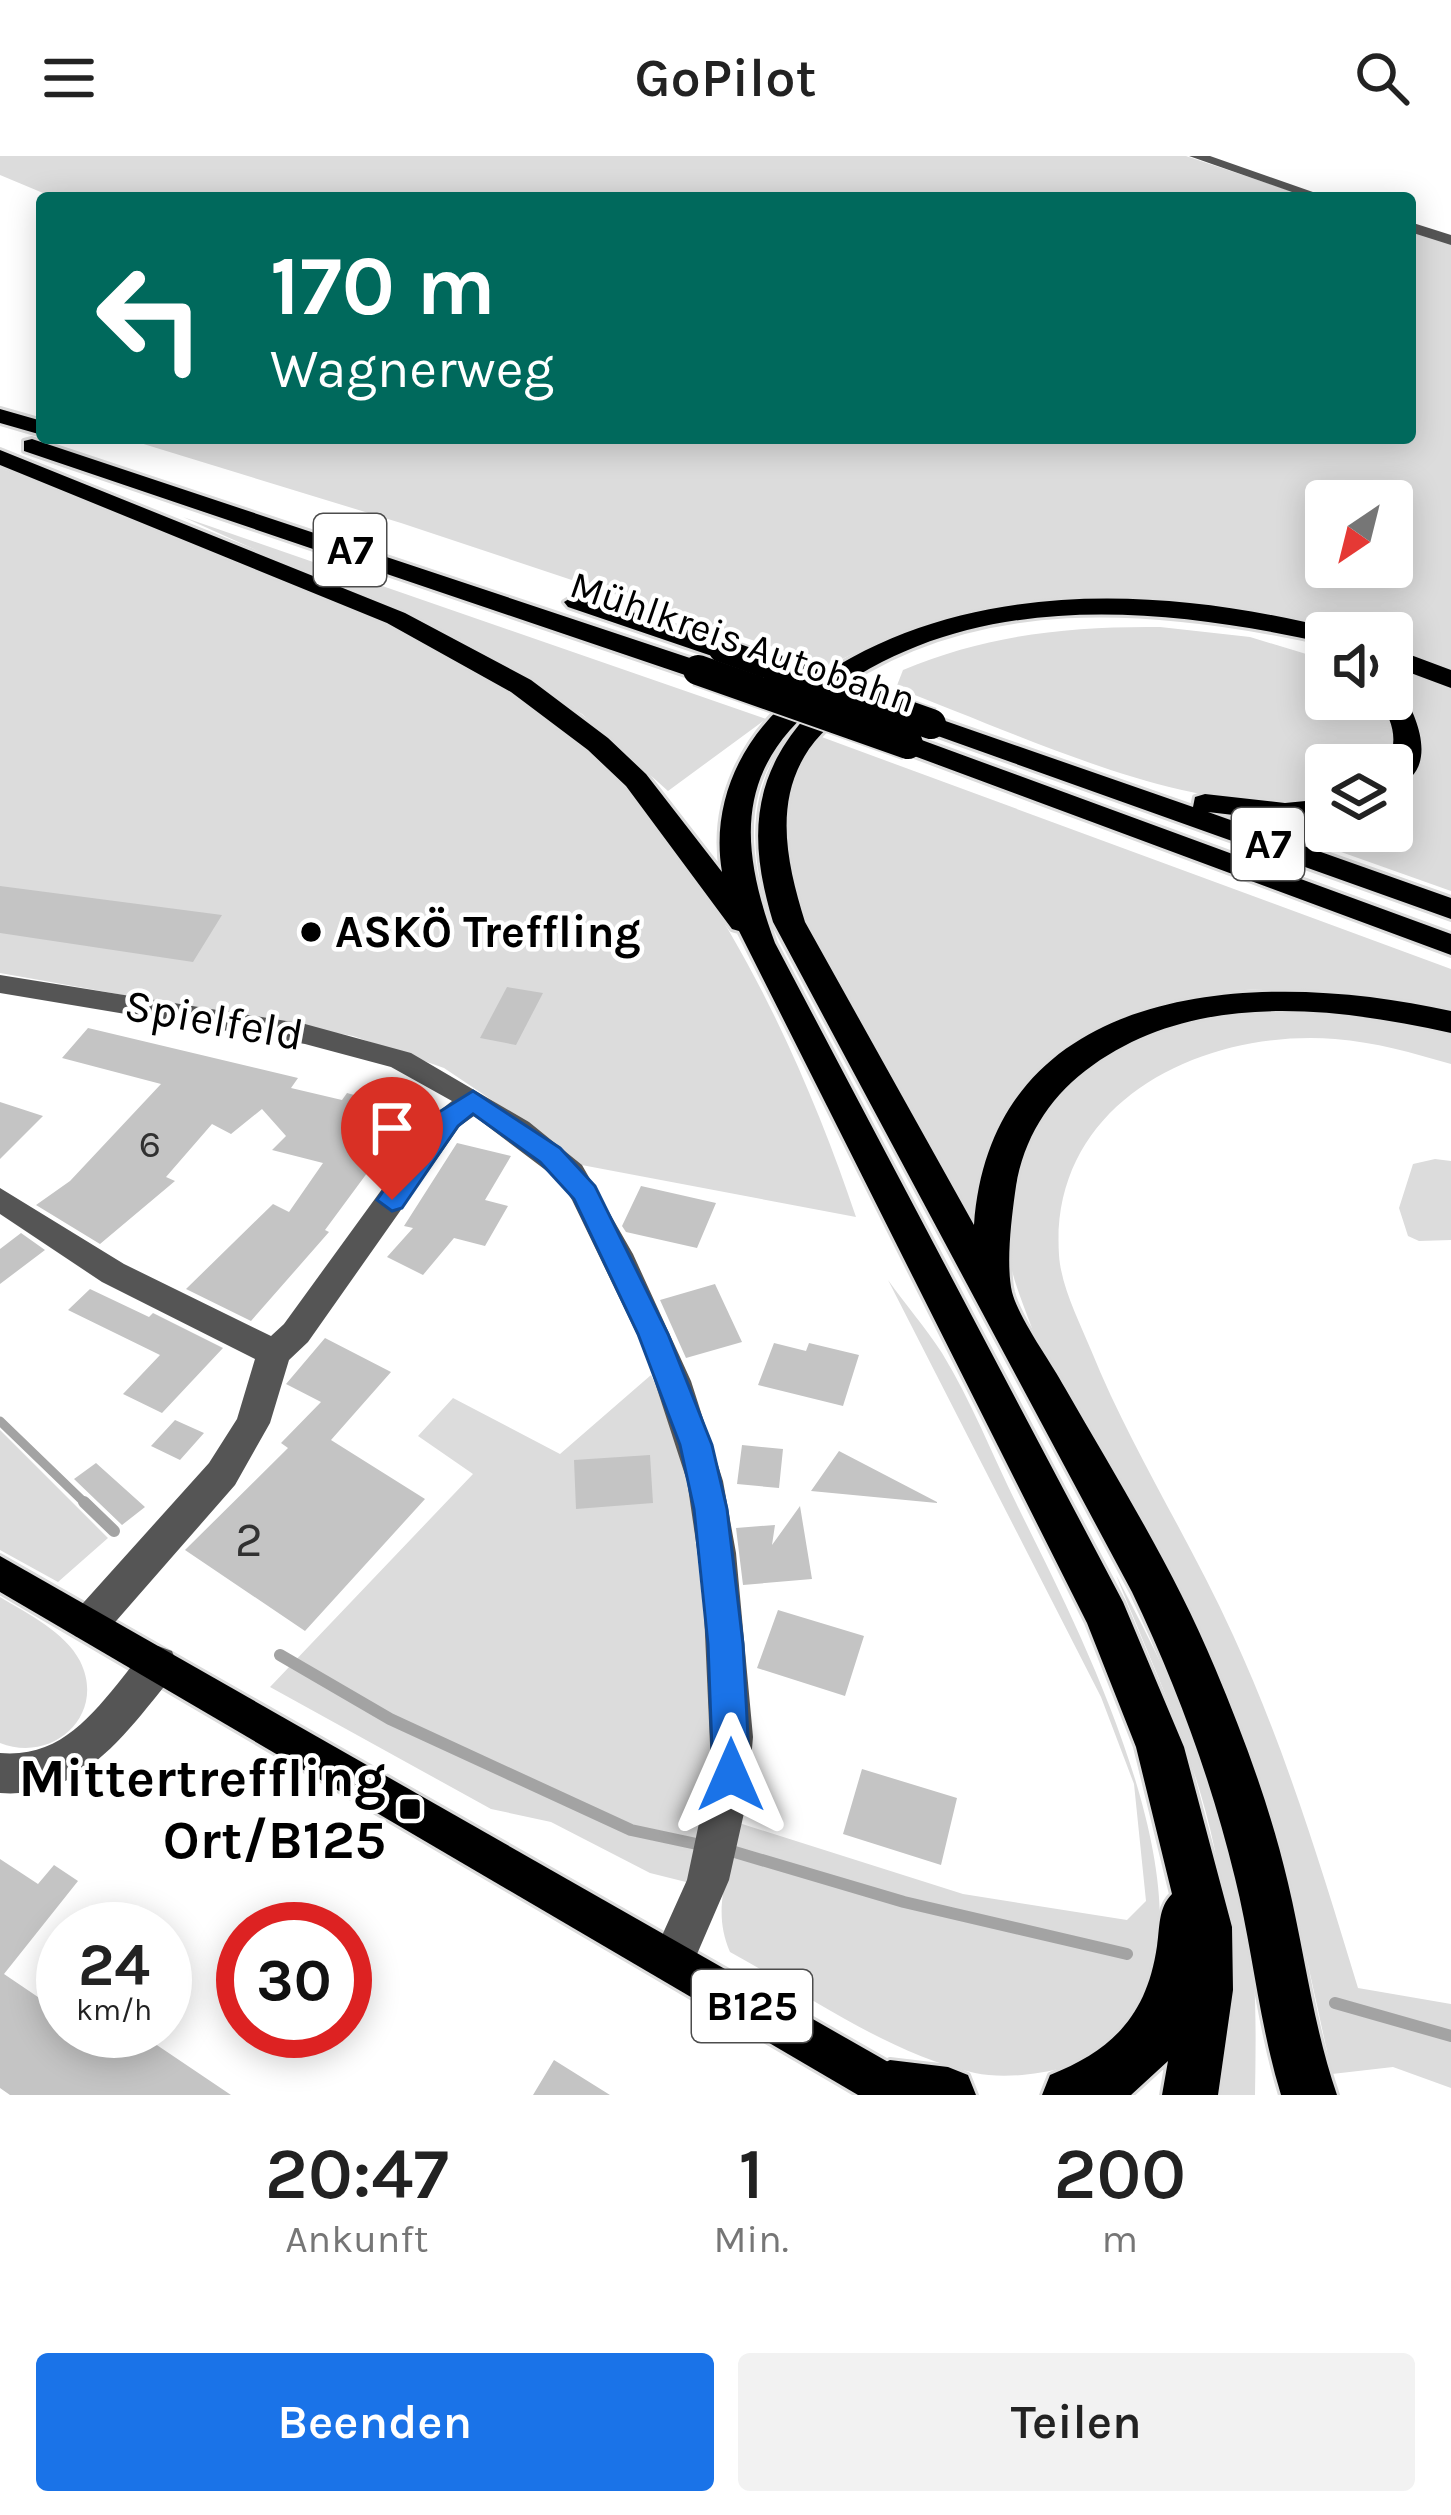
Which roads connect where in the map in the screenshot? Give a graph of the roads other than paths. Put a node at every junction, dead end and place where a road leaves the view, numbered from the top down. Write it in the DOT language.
graph roads {
  1 [pos="1196,156"];
  2 [pos="1305,192"];
  3 [pos="1416,229"];
  4 [pos="1451,240"];
  5 [pos="0,416"];
  6 [pos="36,426"];
  7 [pos="0,437"];
  8 [pos="94,444"];
  9 [pos="0,457"];
  10 [pos="271,500"];
  11 [pos="376,534"];
  12 [pos="1305,631"];
  13 [pos="1305,648"];
  14 [pos="1413,665"];
  15 [pos="1451,680"];
  16 [pos="920,734"];
  17 [pos="1084,778"];
  18 [pos="1305,809"];
  19 [pos="1451,910"];
  20 [pos="759,943"];
  21 [pos="1451,945"];
  22 [pos="0,984"];
  23 [pos="1451,1022"];
  24 [pos="473,1101"];
  25 [pos="0,1199"];
  26 [pos="993,1292"];
  27 [pos="274,1353"];
  28 [pos="0,1573"];
  29 [pos="88,1624"];
  30 [pos="158,1664"];
  31 [pos="0,1773"];
  32 [pos="1189,1857"];
  33 [pos="674,1960"];
  34 [pos="1288,2030"];
  35 [pos="896,2091"];
  36 [pos="948,2095"];
  37 [pos="1070,2095"];
  38 [pos="1190,2095"];
  39 [pos="1280,2095"];
  40 [pos="1309,2095"];
  1 -- 2 [label="street"];
  3 -- 4 [label="street"];
  5 -- 6 [label="highway"];
  7 -- 16 [label="highway, Mühlkreis Autobahn / A7, bridge"];
  8 -- 10 [label="highway, A7"];
  9 -- 20 [label="highway"];
  11 -- 16 [label="highway, Mühlkreis Autobahn / A7, bridge"];
  12 -- 20 [label="highway"];
  13 -- 26 [label="highway"];
  14 -- 15 [label="highway"];
  16 -- 17 [label="highway, Mühlkreis Autobahn / A7"];
  16 -- 21 [label="highway, Mühlkreis Autobahn / A7"];
  17 -- 18 [label="highway"];
  17 -- 19 [label="highway, Mühlkreis Autobahn / A7"];
  20 -- 32 [label="highway"];
  22 -- 24 [label="street, Spielfeld"];
  23 -- 26 [label="highway"];
  24 -- 27 [label="street"];
  24 -- 33 [label="street, Spielfeld"];
  25 -- 27 [label="street"];
  26 -- 34 [label="highway"];
  27 -- 29 [label="street"];
  28 -- 29 [label="main road, B125"];
  29 -- 30 [label="main road, B125"];
  30 -- 31 [label="street"];
  30 -- 33 [label="main road, B125"];
  32 -- 37 [label="highway"];
  32 -- 38 [label="highway"];
  33 -- 35 [label="main road, B125"];
  34 -- 39 [label="highway"];
  34 -- 40 [label="highway"];
  35 -- 36 [label="highway"];
}
